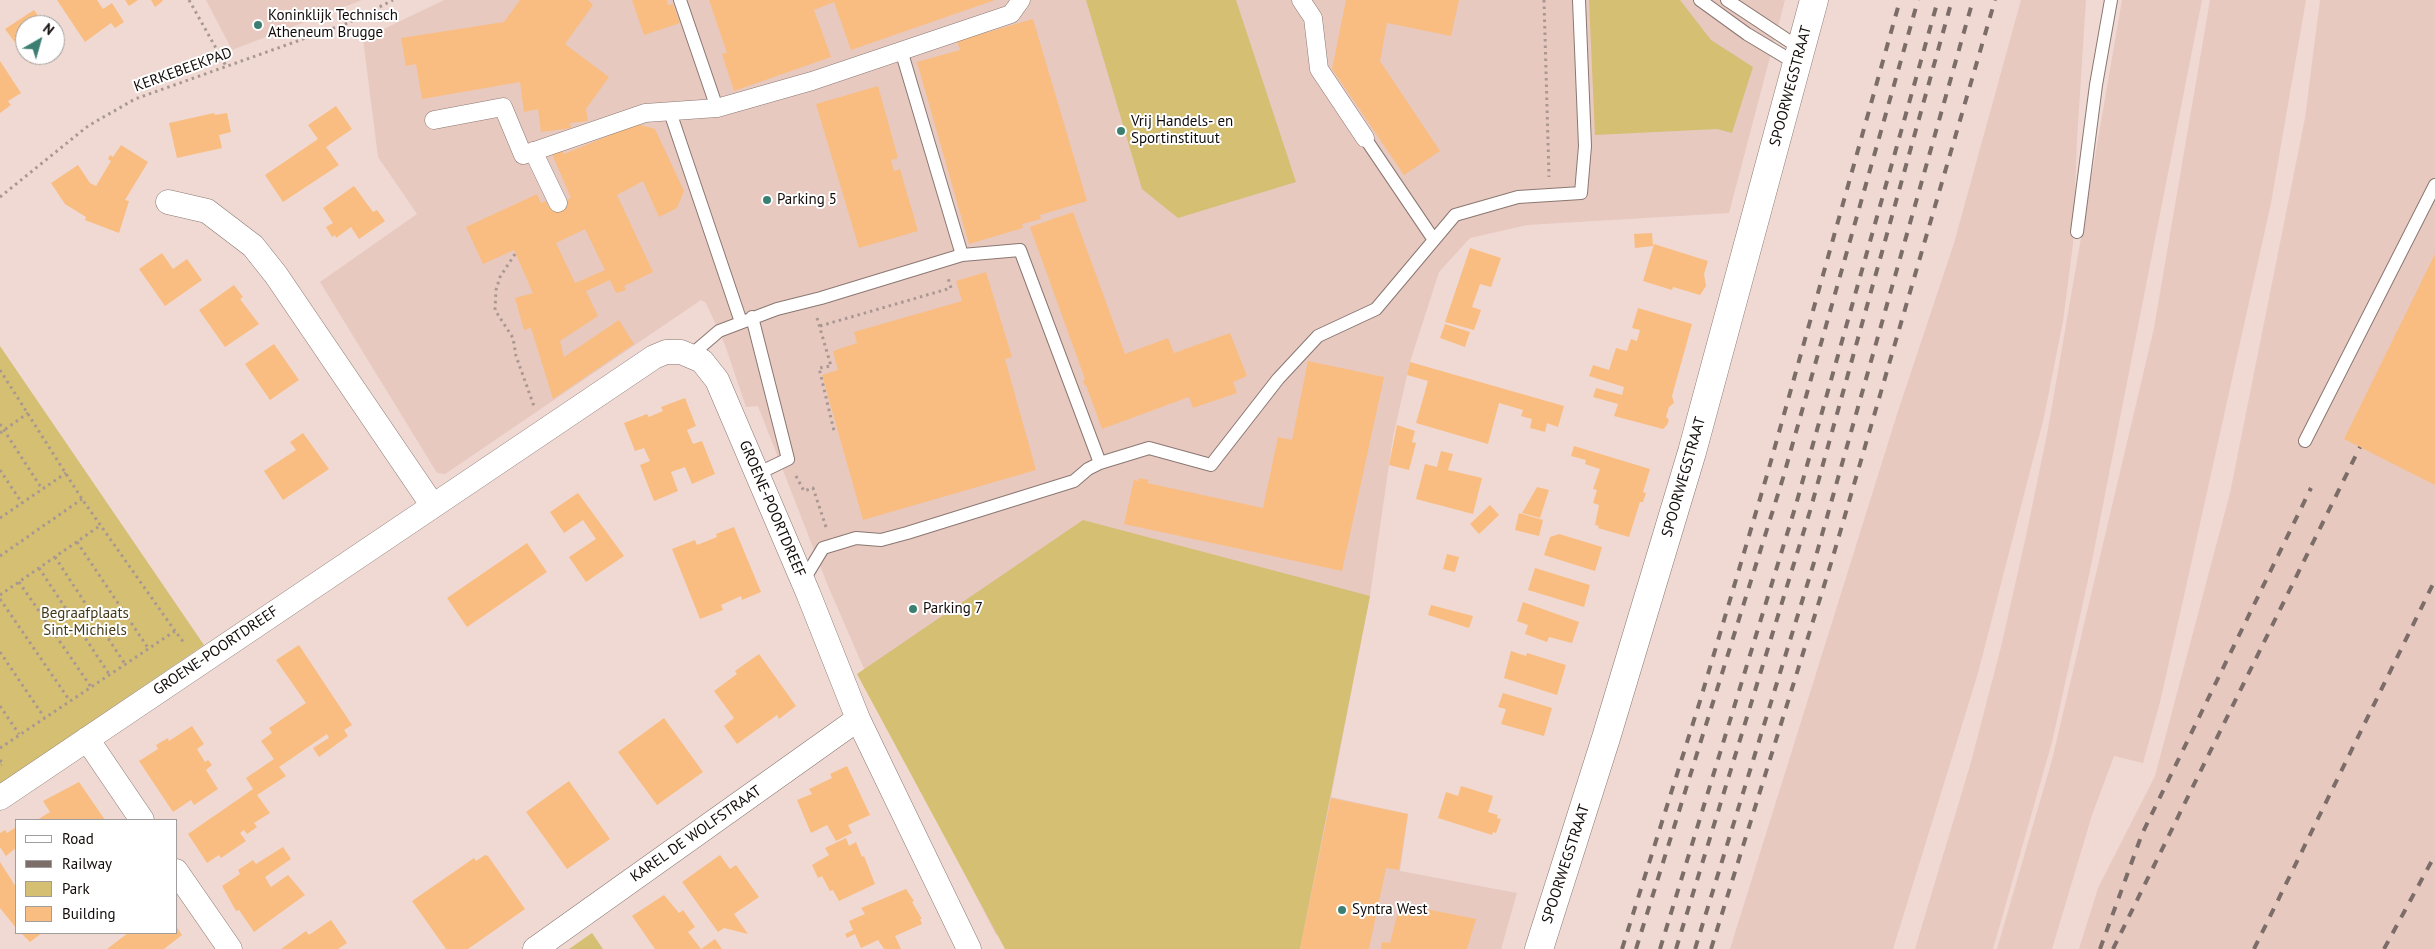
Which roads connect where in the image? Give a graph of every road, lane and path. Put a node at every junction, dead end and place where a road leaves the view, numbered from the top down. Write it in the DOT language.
graph roads {
  1 [pos="189,0"];
  2 [pos="394,0"];
  3 [pos="680,0"];
  4 [pos="1021,0"];
  5 [pos="1544,0"];
  6 [pos="1579,0"];
  7 [pos="1700,0"];
  8 [pos="1727,0"];
  9 [pos="1814,0"];
  10 [pos="2111,0"];
  11 [pos="1303,1"];
  12 [pos="901,50"];
  13 [pos="1799,57"];
  14 [pos="226,66"];
  15 [pos="717,108"];
  16 [pos="670,112"];
  17 [pos="434,120"];
  18 [pos="1365,138"];
  19 [pos="533,151"];
  20 [pos="2435,185"];
  21 [pos="1550,195"];
  22 [pos="0,197"];
  23 [pos="168,202"];
  24 [pos="558,203"];
  25 [pos="2077,232"];
  26 [pos="1434,240"];
  27 [pos="515,254"];
  28 [pos="962,255"];
  29 [pos="943,261"];
  30 [pos="813,300"];
  31 [pos="747,319"];
  32 [pos="820,326"];
  33 [pos="691,355"];
  34 [pos="0,370"];
  35 [pos="28,413"];
  36 [pos="0,424"];
  37 [pos="548,428"];
  38 [pos="834,431"];
  39 [pos="2,432"];
  40 [pos="2305,441"];
  41 [pos="788,458"];
  42 [pos="1100,463"];
  43 [pos="0,470"];
  44 [pos="66,472"];
  45 [pos="757,474"];
  46 [pos="42,489"];
  47 [pos="82,498"];
  48 [pos="22,503"];
  49 [pos="433,506"];
  50 [pos="0,512"];
  51 [pos="1,517"];
  52 [pos="102,525"];
  53 [pos="77,542"];
  54 [pos="832,544"];
  55 [pos="0,556"];
  56 [pos="55,557"];
  57 [pos="39,568"];
  58 [pos="803,580"];
  59 [pos="19,582"];
  60 [pos="0,595"];
  61 [pos="0,599"];
  62 [pos="175,631"];
  63 [pos="148,648"];
  64 [pos="0,652"];
  65 [pos="197,663"];
  66 [pos="125,664"];
  67 [pos="110,674"];
  68 [pos="91,687"];
  69 [pos="70,701"];
  70 [pos="0,706"];
  71 [pos="44,717"];
  72 [pos="858,719"];
  73 [pos="19,734"];
  74 [pos="87,739"];
  75 [pos="0,748"];
  76 [pos="0,760"];
  77 [pos="3,764"];
  78 [pos="0,798"];
  79 [pos="141,819"];
  80 [pos="178,874"];
  81 [pos="230,949"];
  82 [pos="535,949"];
  83 [pos="968,949"];
  84 [pos="1539,949"];
  1 -- 14 [label="path"];
  2 -- 14 [label="path, KERKEBEEKPAD"];
  3 -- 15 [label="lane"];
  4 -- 12 [label="street"];
  5 -- 21 [label="path"];
  6 -- 21 [label="lane"];
  7 -- 13 [label="lane"];
  8 -- 13 [label="lane"];
  9 -- 13 [label="street, SPOORWEGSTRAAT"];
  10 -- 25 [label="lane"];
  11 -- 18 [label="street"];
  12 -- 15 [label="street"];
  12 -- 28 [label="lane"];
  13 -- 84 [label="street, SPOORWEGSTRAAT"];
  14 -- 22 [label="path, KERKEBEEKPAD"];
  15 -- 16 [label="street"];
  16 -- 19 [label="street"];
  16 -- 31 [label="lane"];
  17 -- 19 [label="street"];
  18 -- 26 [label="lane"];
  19 -- 24 [label="street"];
  20 -- 40 [label="lane"];
  21 -- 26 [label="lane"];
  23 -- 49 [label="street"];
  26 -- 42 [label="lane"];
  27 -- 37 [label="path"];
  28 -- 29 [label="lane"];
  28 -- 42 [label="lane"];
  29 -- 30 [label="lane"];
  29 -- 32 [label="path"];
  30 -- 31 [label="lane"];
  30 -- 32 [label="path"];
  31 -- 33 [label="lane"];
  31 -- 41 [label="lane"];
  32 -- 38 [label="path"];
  33 -- 37 [label="street, GROENE-POORTDREEF"];
  33 -- 45 [label="street, GROENE-POORTDREEF"];
  34 -- 35 [label="path"];
  35 -- 39 [label="path"];
  35 -- 44 [label="path"];
  36 -- 39 [label="path"];
  37 -- 49 [label="street, GROENE-POORTDREEF"];
  39 -- 46 [label="path"];
  41 -- 45 [label="lane"];
  41 -- 54 [label="path"];
  42 -- 54 [label="lane"];
  43 -- 48 [label="path"];
  44 -- 46 [label="path"];
  44 -- 47 [label="path"];
  45 -- 58 [label="street, GROENE-POORTDREEF"];
  46 -- 48 [label="path"];
  47 -- 52 [label="path"];
  47 -- 55 [label="path"];
  48 -- 51 [label="path"];
  49 -- 65 [label="street, GROENE-POORTDREEF"];
  50 -- 51 [label="path"];
  52 -- 53 [label="path"];
  52 -- 62 [label="path"];
  53 -- 56 [label="path"];
  53 -- 63 [label="path"];
  54 -- 58 [label="lane"];
  56 -- 57 [label="path"];
  56 -- 66 [label="path"];
  57 -- 59 [label="path"];
  57 -- 67 [label="path"];
  58 -- 72 [label="street, GROENE-POORTDREEF"];
  59 -- 60 [label="path"];
  59 -- 68 [label="path"];
  61 -- 69 [label="path"];
  62 -- 63 [label="path"];
  62 -- 65 [label="path"];
  63 -- 66 [label="path"];
  64 -- 71 [label="path"];
  65 -- 74 [label="street, GROENE-POORTDREEF"];
  66 -- 67 [label="path"];
  67 -- 68 [label="path"];
  68 -- 69 [label="path"];
  69 -- 71 [label="path"];
  70 -- 73 [label="path"];
  71 -- 73 [label="path"];
  72 -- 82 [label="street, KAREL DE WOLFSTRAAT"];
  72 -- 83 [label="street, GROENE-POORTDREEF"];
  73 -- 75 [label="path"];
  74 -- 78 [label="street, GROENE-POORTDREEF"];
  74 -- 79 [label="street"];
  76 -- 77 [label="path"];
  80 -- 81 [label="street"];
}
